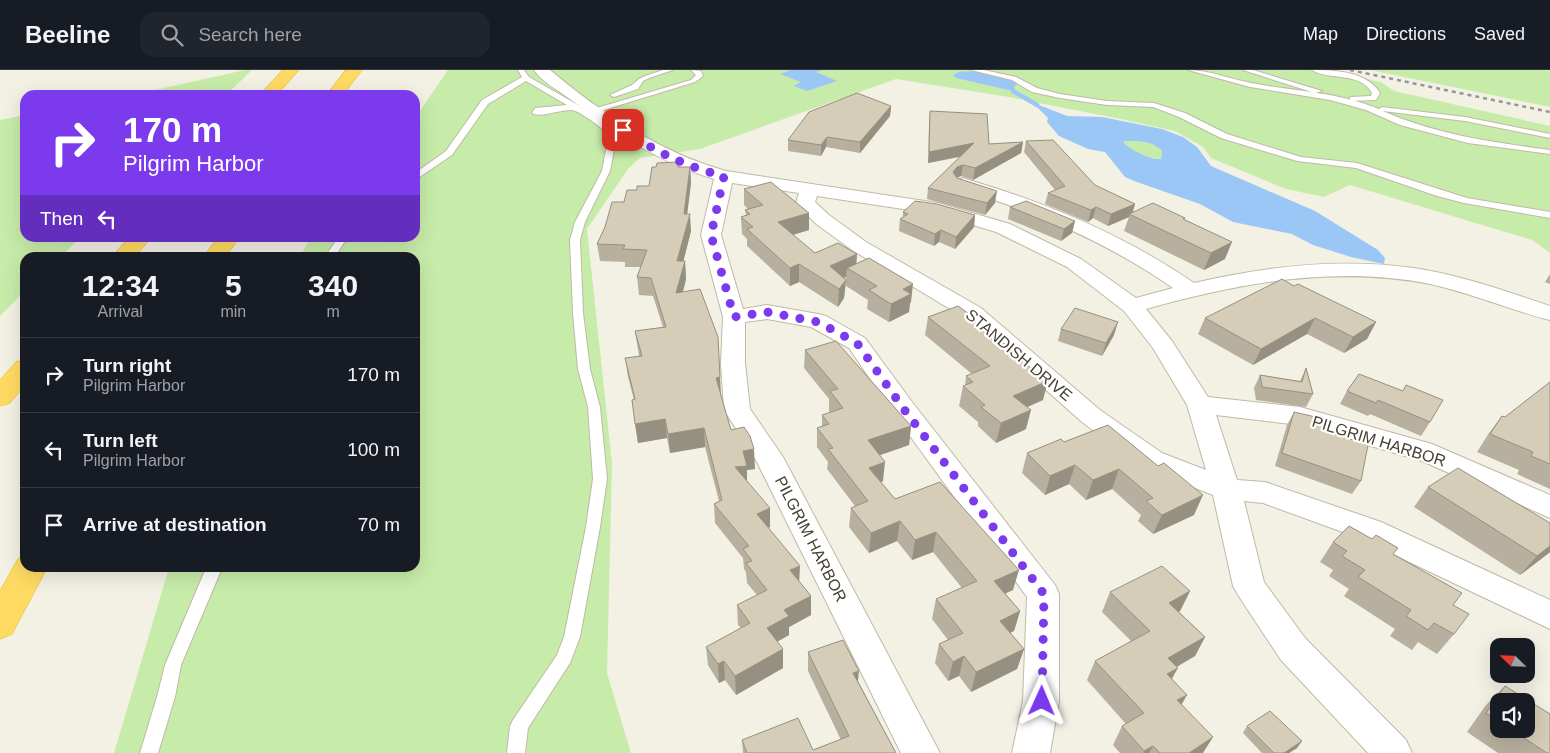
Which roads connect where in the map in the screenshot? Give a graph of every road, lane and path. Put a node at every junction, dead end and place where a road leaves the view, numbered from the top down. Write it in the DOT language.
graph roads {
  1 [pos="291,70"];
  2 [pos="354,70"];
  3 [pos="694,70"];
  4 [pos="974,70"];
  5 [pos="1191,70"];
  6 [pos="1246,70"];
  7 [pos="1314,70"];
  8 [pos="529,73"];
  9 [pos="671,77"];
  10 [pos="273,90"];
  11 [pos="339,90"];
  12 [pos="1317,90"];
  13 [pos="1338,100"];
  14 [pos="590,104"];
  15 [pos="1369,108"];
  16 [pos="545,110"];
  17 [pos="1550,136"];
  18 [pos="1550,152"];
  19 [pos="420,173"];
  20 [pos="724,176"];
  21 [pos="962,184"];
  22 [pos="810,188"];
  23 [pos="1550,215"];
  24 [pos="136,242"];
  25 [pos="127,252"];
  26 [pos="1190,290"];
  27 [pos="1132,306"];
  28 [pos="1550,313"];
  29 [pos="734,317"];
  30 [pos="20,374"];
  31 [pos="0,397"];
  32 [pos="1200,405"];
  33 [pos="1226,488"];
  34 [pos="1550,507"];
  35 [pos="28,572"];
  36 [pos="212,572"];
  37 [pos="1550,616"];
  38 [pos="0,624"];
  39 [pos="149,753"];
  40 [pos="516,753"];
  41 [pos="922,753"];
  42 [pos="1031,753"];
  43 [pos="1393,753"];
  1 -- 10 [label="highway"];
  2 -- 11 [label="highway"];
  3 -- 9 [label="lane"];
  4 -- 23 [label="lane"];
  5 -- 13 [label="lane"];
  6 -- 12 [label="lane"];
  7 -- 12 [label="lane"];
  8 -- 14 [label="street"];
  8 -- 19 [label="lane"];
  9 -- 14 [label="lane"];
  9 -- 14 [label="lane"];
  12 -- 13 [label="lane"];
  13 -- 15 [label="lane"];
  14 -- 16 [label="lane"];
  14 -- 20 [label="street"];
  14 -- 40 [label="lane"];
  15 -- 17 [label="lane"];
  15 -- 18 [label="lane"];
  20 -- 22 [label="street"];
  20 -- 29 [label="street, PILGRIM HARBOR"];
  21 -- 26 [label="street"];
  22 -- 27 [label="street"];
  22 -- 33 [label="street, STANDISH DRIVE"];
  24 -- 25 [label="highway"];
  26 -- 27 [label="street"];
  26 -- 28 [label="street"];
  27 -- 32 [label="street"];
  29 -- 41 [label="street, PILGRIM HARBOR"];
  29 -- 42 [label="street"];
  30 -- 31 [label="highway"];
  32 -- 33 [label="street"];
  32 -- 34 [label="street, PILGRIM HARBOR"];
  33 -- 37 [label="street"];
  33 -- 43 [label="street"];
  35 -- 38 [label="highway"];
  36 -- 39 [label="lane"];
}
